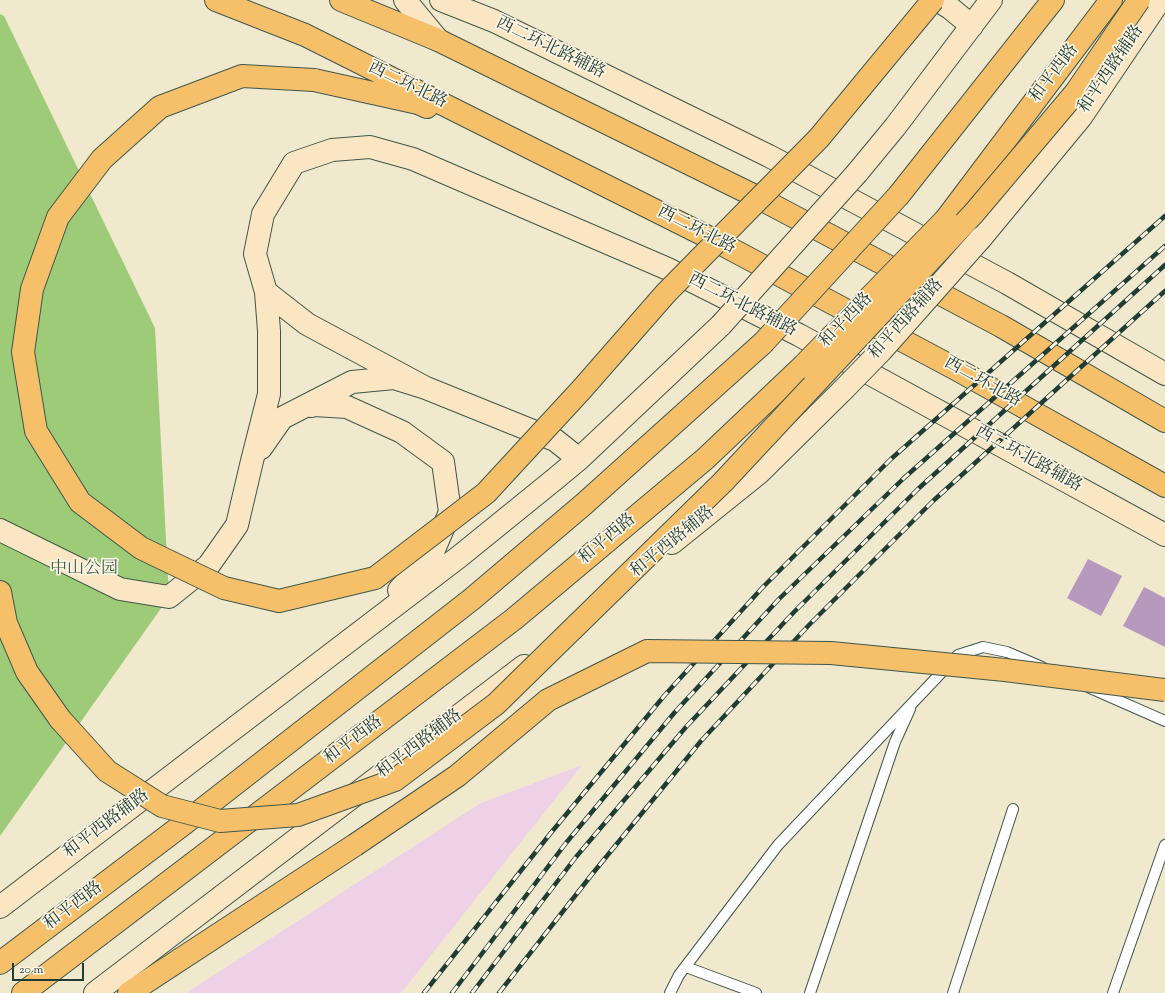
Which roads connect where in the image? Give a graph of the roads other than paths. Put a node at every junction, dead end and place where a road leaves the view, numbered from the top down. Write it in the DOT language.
graph roads {
  1 [pos="216,0"];
  2 [pos="341,0"];
  3 [pos="404,0"];
  4 [pos="441,0"];
  5 [pos="933,0"];
  6 [pos="937,0"];
  7 [pos="991,0"];
  8 [pos="1053,0"];
  9 [pos="1111,0"];
  10 [pos="1139,0"];
  11 [pos="1160,0"];
  12 [pos="972,26"];
  13 [pos="438,40"];
  14 [pos="533,149"];
  15 [pos="266,292"];
  16 [pos="1165,374"];
  17 [pos="426,388"];
  18 [pos="282,418"];
  19 [pos="1165,421"];
  20 [pos="579,459"];
  21 [pos="252,461"];
  22 [pos="1165,486"];
  23 [pos="0,530"];
  24 [pos="1165,536"];
  25 [pos="0,592"];
  26 [pos="368,627"];
  27 [pos="1165,690"];
  28 [pos="914,702"];
  29 [pos="1165,721"];
  30 [pos="1013,809"];
  31 [pos="1165,845"];
  32 [pos="0,907"];
  33 [pos="0,963"];
  34 [pos="686,967"];
  35 [pos="23,993"];
  36 [pos="95,993"];
  37 [pos="129,993"];
  38 [pos="670,993"];
  39 [pos="756,993"];
  40 [pos="810,993"];
  41 [pos="953,993"];
  42 [pos="1113,993"];
  1 -- 14 [label="highway, 西二环北路"];
  2 -- 13 [label="highway"];
  3 -- 13 [label="main road"];
  4 -- 16 [label="main road, 西二环北路辅路"];
  5 -- 14 [label="highway, bridge"];
  6 -- 12 [label="main road"];
  7 -- 12 [label="main road, 和平西路辅路"];
  8 -- 33 [label="highway, 和平西路, bridge"];
  9 -- 35 [label="highway, 和平西路, bridge"];
  10 -- 25 [label="highway, bridge"];
  11 -- 36 [label="main road, 和平西路辅路, bridge"];
  12 -- 20 [label="main road, 和平西路辅路, bridge"];
  13 -- 19 [label="highway"];
  14 -- 22 [label="highway, 西二环北路"];
  15 -- 17 [label="main road"];
  15 -- 21 [label="main road, 西二环北路辅路"];
  15 -- 24 [label="main road, 西二环北路辅路"];
  17 -- 18 [label="main road"];
  17 -- 20 [label="main road"];
  18 -- 21 [label="main road"];
  18 -- 26 [label="main road"];
  20 -- 26 [label="main road, 和平西路辅路"];
  21 -- 23 [label="main road, 西二环北路辅路"];
  26 -- 32 [label="main road, 和平西路辅路"];
  27 -- 37 [label="highway, bridge"];
  28 -- 29 [label="lane"];
  28 -- 34 [label="lane"];
  28 -- 40 [label="lane"];
  30 -- 41 [label="lane"];
  31 -- 42 [label="lane"];
  34 -- 38 [label="lane"];
  34 -- 39 [label="lane"];
}
